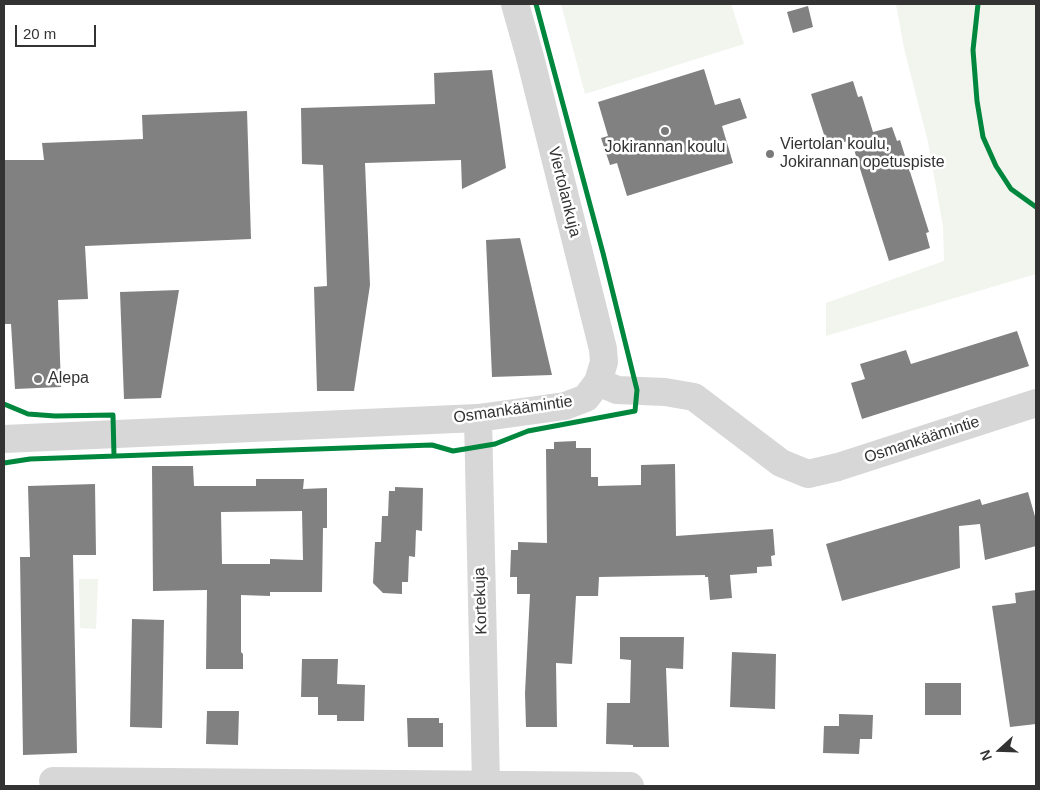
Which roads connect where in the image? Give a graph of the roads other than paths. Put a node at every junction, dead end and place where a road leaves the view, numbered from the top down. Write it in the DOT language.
graph roads {
  1 [pos="515,4"];
  2 [pos="598,382"];
  3 [pos="1036,403"];
  4 [pos="478,418"];
  5 [pos="4,438"];
  6 [pos="53,781"];
  7 [pos="486,784"];
  8 [pos="630,786"];
  1 -- 2 [label="street, Viertolankuja"];
  2 -- 3 [label="street, Osmankäämintie"];
  2 -- 4 [label="street, Osmankäämintie"];
  4 -- 5 [label="street, Osmankäämintie"];
  4 -- 7 [label="street, Kortekuja"];
  6 -- 7 [label="street"];
  7 -- 8 [label="street"];
}
